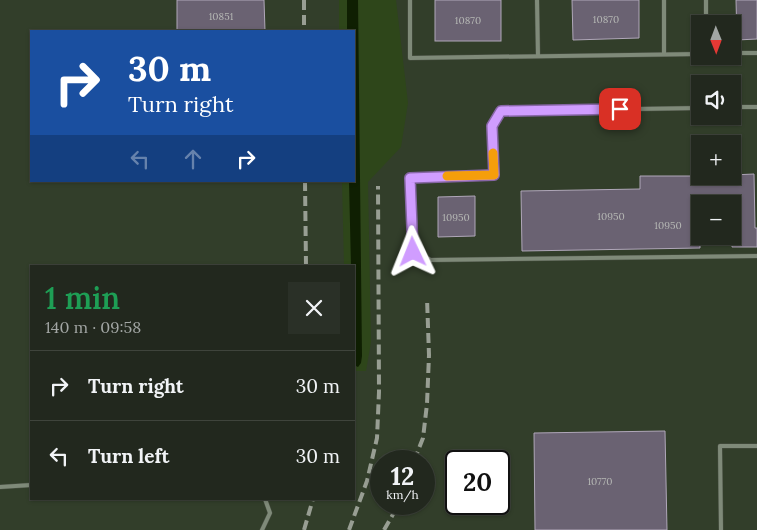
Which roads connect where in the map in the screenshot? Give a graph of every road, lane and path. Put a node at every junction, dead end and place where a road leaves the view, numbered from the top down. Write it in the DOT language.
graph roads {
  1 [pos="410,0"];
  2 [pos="537,0"];
  3 [pos="664,0"];
  4 [pos="706,0"];
  5 [pos="706,15"];
  6 [pos="741,53"];
  7 [pos="757,53"];
  8 [pos="664,54"];
  9 [pos="691,54"];
  10 [pos="538,56"];
  11 [pos="741,107"];
  12 [pos="757,107"];
  13 [pos="691,108"];
  14 [pos="757,256"];
  15 [pos="757,446"];
  16 [pos="30,485"];
  17 [pos="0,487"];
  18 [pos="265,500"];
  19 [pos="262,530"];
  20 [pos="721,530"];
  1 -- 10 [label="lane"];
  2 -- 10 [label="lane"];
  3 -- 8 [label="lane"];
  4 -- 5 [label="lane"];
  6 -- 7 [label="lane"];
  8 -- 9 [label="lane"];
  8 -- 10 [label="lane"];
  11 -- 12 [label="lane"];
  13 -- 14 [label="lane"];
  15 -- 20 [label="lane"];
  16 -- 17 [label="lane"];
  18 -- 19 [label="lane"];
}
